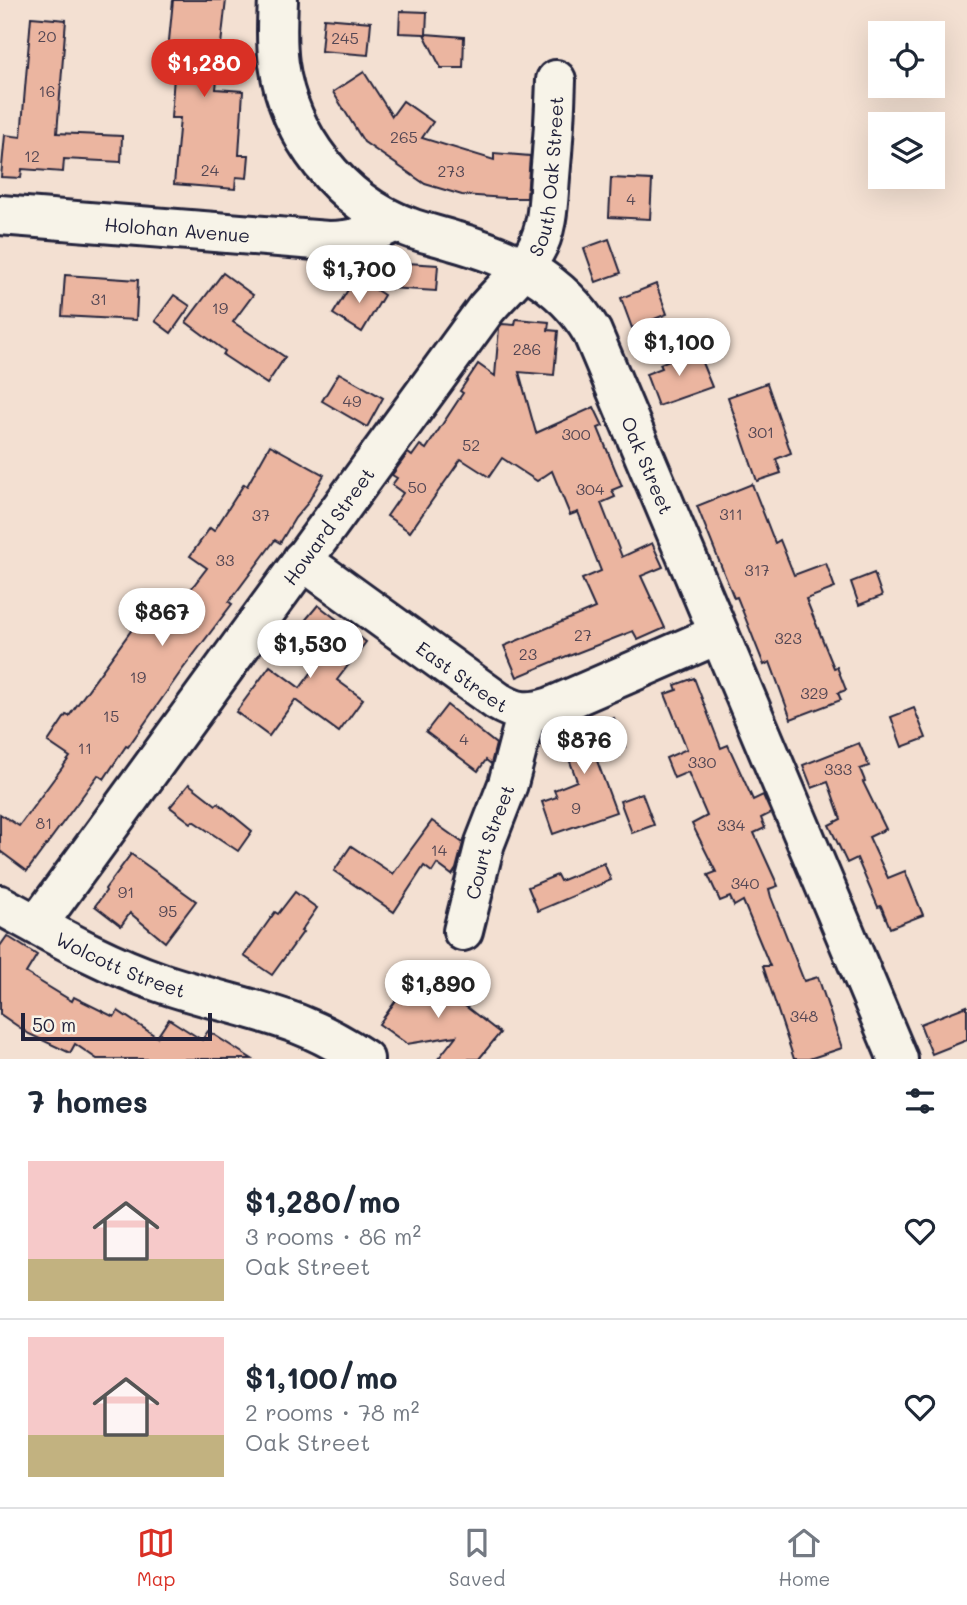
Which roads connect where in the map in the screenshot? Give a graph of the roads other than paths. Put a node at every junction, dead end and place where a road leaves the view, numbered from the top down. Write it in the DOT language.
graph roads {
  1 [pos="278,0"];
  2 [pos="556,80"];
  3 [pos="0,215"];
  4 [pos="395,222"];
  5 [pos="524,268"];
  6 [pos="302,560"];
  7 [pos="719,634"];
  8 [pos="527,712"];
  9 [pos="0,905"];
  10 [pos="37,925"];
  11 [pos="463,931"];
  12 [pos="364,1059"];
  13 [pos="898,1059"];
  1 -- 4 [label="street, Oak Street"];
  2 -- 5 [label="street, South Oak Street"];
  3 -- 4 [label="street, Holohan Avenue"];
  4 -- 5 [label="street, Oak Street"];
  5 -- 6 [label="street, Howard Street"];
  5 -- 7 [label="street, Oak Street"];
  6 -- 8 [label="street, East Street"];
  6 -- 10 [label="street, Howard Street"];
  7 -- 8 [label="street, East Street"];
  7 -- 13 [label="street, Oak Street"];
  8 -- 11 [label="street, Court Street"];
  9 -- 10 [label="street, Wolcott Street"];
  10 -- 12 [label="street, Wolcott Street"];
}
